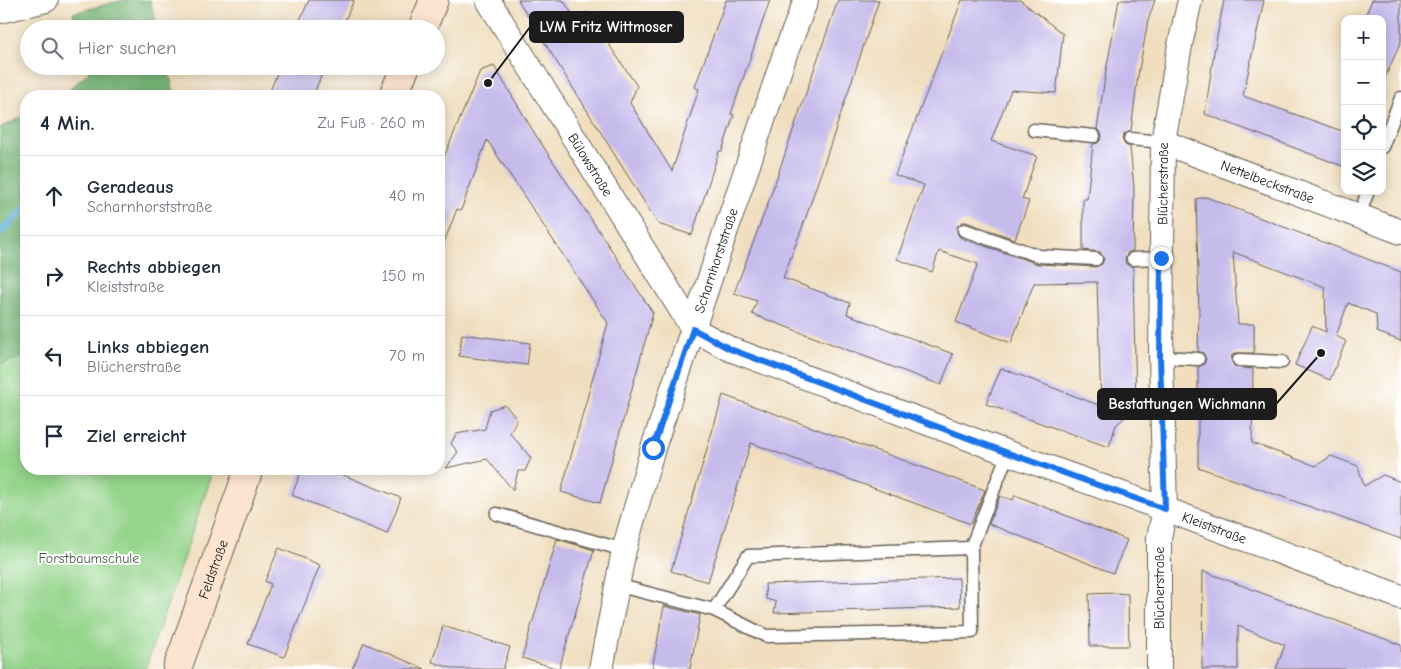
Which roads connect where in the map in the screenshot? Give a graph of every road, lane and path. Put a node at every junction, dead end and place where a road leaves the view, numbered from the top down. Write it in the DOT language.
graph roads {
  1 [pos="46,0"];
  2 [pos="434,0"];
  3 [pos="488,0"];
  4 [pos="806,0"];
  5 [pos="1190,0"];
  6 [pos="0,11"];
  7 [pos="426,20"];
  8 [pos="402,75"];
  9 [pos="396,90"];
  10 [pos="1401,98"];
  11 [pos="1034,130"];
  12 [pos="1094,136"];
  13 [pos="1386,137"];
  14 [pos="1130,139"];
  15 [pos="1163,142"];
  16 [pos="1367,195"];
  17 [pos="1359,216"];
  18 [pos="964,230"];
  19 [pos="1401,232"];
  20 [pos="1161,258"];
  21 [pos="1133,259"];
  22 [pos="1096,260"];
  23 [pos="693,329"];
  24 [pos="1160,357"];
  25 [pos="1198,359"];
  26 [pos="1239,360"];
  27 [pos="1282,362"];
  28 [pos="1008,453"];
  29 [pos="247,475"];
  30 [pos="1165,509"];
  31 [pos="497,514"];
  32 [pos="970,548"];
  33 [pos="624,550"];
  34 [pos="616,586"];
  35 [pos="1401,597"];
  36 [pos="714,610"];
  37 [pos="177,669"];
  38 [pos="601,669"];
  39 [pos="1159,669"];
  1 -- 6 [label="street"];
  2 -- 7 [label="street"];
  3 -- 23 [label="street, Bülowstraße"];
  4 -- 23 [label="street, Scharnhorststraße"];
  5 -- 15 [label="street, Blücherstraße"];
  8 -- 9 [label="street"];
  10 -- 13 [label="lane"];
  11 -- 12 [label="lane"];
  14 -- 15 [label="lane"];
  15 -- 17 [label="street, Nettelbeckstraße"];
  15 -- 20 [label="street, Blücherstraße"];
  16 -- 17 [label="lane"];
  17 -- 19 [label="street, Nettelbeckstraße"];
  18 -- 22 [label="lane"];
  20 -- 21 [label="lane"];
  20 -- 24 [label="street, Blücherstraße"];
  23 -- 28 [label="street, Kleiststraße"];
  23 -- 33 [label="street, Scharnhorststraße"];
  24 -- 25 [label="lane"];
  24 -- 30 [label="street, Blücherstraße"];
  26 -- 27 [label="lane"];
  28 -- 30 [label="street, Kleiststraße"];
  28 -- 32 [label="lane"];
  29 -- 37 [label="street, Feldstraße"];
  30 -- 35 [label="street, Kleiststraße"];
  30 -- 39 [label="street, Blücherstraße"];
  31 -- 33 [label="lane"];
  32 -- 36 [label="lane"];
  32 -- 36 [label="lane"];
  33 -- 34 [label="street, Scharnhorststraße"];
  34 -- 36 [label="lane"];
  34 -- 38 [label="street, Scharnhorststraße"];
}
